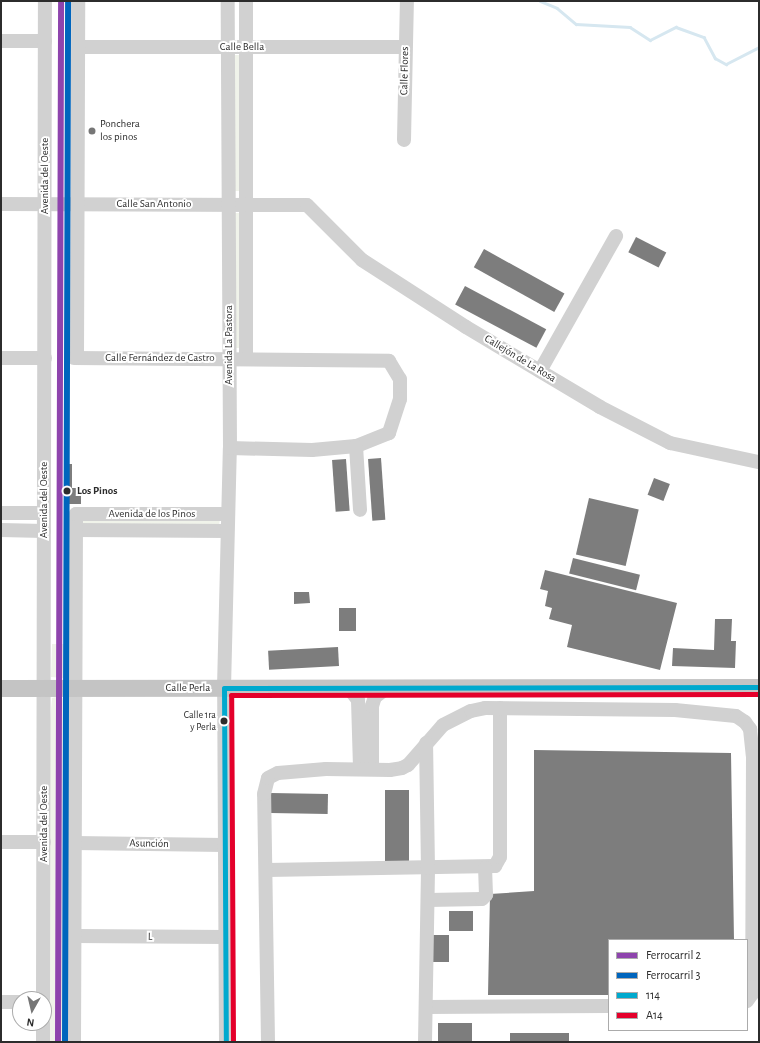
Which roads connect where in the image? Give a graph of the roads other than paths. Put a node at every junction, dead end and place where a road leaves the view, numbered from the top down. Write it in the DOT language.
graph roads {
  1 [pos="45,1"];
  2 [pos="78,1"];
  3 [pos="228,1"];
  4 [pos="246,1"];
  5 [pos="407,1"];
  6 [pos="1,41"];
  7 [pos="45,41"];
  8 [pos="79,47"];
  9 [pos="228,47"];
  10 [pos="246,47"];
  11 [pos="405,47"];
  12 [pos="404,140"];
  13 [pos="1,204"];
  14 [pos="45,204"];
  15 [pos="79,204"];
  16 [pos="229,205"];
  17 [pos="246,205"];
  18 [pos="307,205"];
  19 [pos="616,236"];
  20 [pos="1,358"];
  21 [pos="45,358"];
  22 [pos="229,359"];
  23 [pos="246,359"];
  24 [pos="540,371"];
  25 [pos="356,446"];
  26 [pos="230,448"];
  27 [pos="759,462"];
  28 [pos="360,510"];
  29 [pos="1,513"];
  30 [pos="44,513"];
  31 [pos="228,514"];
  32 [pos="1,530"];
  33 [pos="76,530"];
  34 [pos="44,531"];
  35 [pos="227,531"];
  36 [pos="340,687"];
  37 [pos="759,687"];
  38 [pos="1,688"];
  39 [pos="44,688"];
  40 [pos="224,688"];
  41 [pos="387,688"];
  42 [pos="75,689"];
  43 [pos="500,708"];
  44 [pos="426,743"];
  45 [pos="366,768"];
  46 [pos="1,842"];
  47 [pos="44,842"];
  48 [pos="74,843"];
  49 [pos="224,845"];
  50 [pos="428,868"];
  51 [pos="485,868"];
  52 [pos="267,870"];
  53 [pos="428,900"];
  54 [pos="74,936"];
  55 [pos="226,937"];
  56 [pos="43,991"];
  57 [pos="748,1000"];
  58 [pos="1,1002"];
  59 [pos="12,1002"];
  60 [pos="608,1006"];
  61 [pos="426,1007"];
  62 [pos="43,1031"];
  63 [pos="43,1042"];
  64 [pos="74,1042"];
  65 [pos="226,1042"];
  66 [pos="268,1042"];
  67 [pos="425,1042"];
  1 -- 7 [label="street, Avenida del Oeste"];
  2 -- 8 [label="street"];
  3 -- 9 [label="street, Avenida La Pastora"];
  4 -- 10 [label="street, Avenida La Pastora"];
  5 -- 11 [label="street, Calle Flores"];
  6 -- 7 [label="street"];
  7 -- 14 [label="street, Avenida del Oeste"];
  8 -- 9 [label="street, Calle Bella"];
  8 -- 15 [label="street"];
  9 -- 10 [label="street, Calle Bella"];
  9 -- 16 [label="street, Avenida La Pastora"];
  10 -- 11 [label="street, Calle Bella"];
  10 -- 17 [label="street, Avenida La Pastora"];
  11 -- 12 [label="street, Calle Flores"];
  13 -- 14 [label="street, Calle San Antonio"];
  14 -- 15 [label="street, Calle San Antonio"];
  14 -- 21 [label="street, Avenida del Oeste"];
  15 -- 16 [label="street, Calle San Antonio"];
  15 -- 22 [label="street, Calle Fernández de Castro"];
  16 -- 17 [label="street, Calle San Antonio"];
  16 -- 22 [label="street, Avenida La Pastora"];
  17 -- 18 [label="street, Calle San Antonio"];
  17 -- 23 [label="street, Avenida La Pastora"];
  18 -- 24 [label="street, Callejón de La Rosa"];
  19 -- 24 [label="street"];
  20 -- 21 [label="street"];
  21 -- 30 [label="street, Avenida del Oeste"];
  22 -- 23 [label="street, Calle Fernández de Castro"];
  22 -- 26 [label="street, Avenida La Pastora"];
  23 -- 25 [label="street, Calle Fernández de Castro"];
  24 -- 27 [label="street, Callejón de La Rosa"];
  25 -- 26 [label="street"];
  25 -- 28 [label="street"];
  26 -- 31 [label="street, Avenida La Pastora"];
  29 -- 30 [label="street"];
  30 -- 34 [label="street, Avenida del Oeste"];
  31 -- 33 [label="street, Avenida de los Pinos"];
  31 -- 35 [label="street, Avenida La Pastora"];
  32 -- 34 [label="street"];
  33 -- 35 [label="street, Avenida de los Pinos"];
  33 -- 42 [label="street"];
  34 -- 39 [label="street, Avenida del Oeste"];
  35 -- 40 [label="street, Avenida La Pastora"];
  36 -- 40 [label="main road, Calle Perla"];
  36 -- 41 [label="main road, Calle Perla"];
  36 -- 45 [label="street"];
  37 -- 41 [label="main road, Calle Perla"];
  38 -- 39 [label="main road, Calle Perla"];
  39 -- 42 [label="main road, Calle Perla"];
  39 -- 47 [label="street, Avenida del Oeste"];
  40 -- 42 [label="main road, Calle Perla"];
  40 -- 49 [label="street, Avenida La Pastora"];
  41 -- 45 [label="street"];
  42 -- 48 [label="street"];
  43 -- 44 [label="street"];
  43 -- 51 [label="street"];
  43 -- 57 [label="street"];
  44 -- 45 [label="street"];
  44 -- 50 [label="street"];
  45 -- 52 [label="street"];
  46 -- 47 [label="street"];
  47 -- 56 [label="street, Avenida del Oeste"];
  48 -- 49 [label="street, Asunción"];
  48 -- 54 [label="street"];
  49 -- 55 [label="street, Avenida La Pastora"];
  50 -- 51 [label="street"];
  50 -- 52 [label="street"];
  50 -- 53 [label="street"];
  51 -- 53 [label="street"];
  52 -- 66 [label="street"];
  53 -- 61 [label="street"];
  54 -- 55 [label="street, L"];
  54 -- 64 [label="street"];
  55 -- 65 [label="street, Avenida La Pastora"];
  58 -- 59 [label="street"];
  60 -- 61 [label="street"];
  61 -- 67 [label="street"];
  62 -- 63 [label="street"];
}
